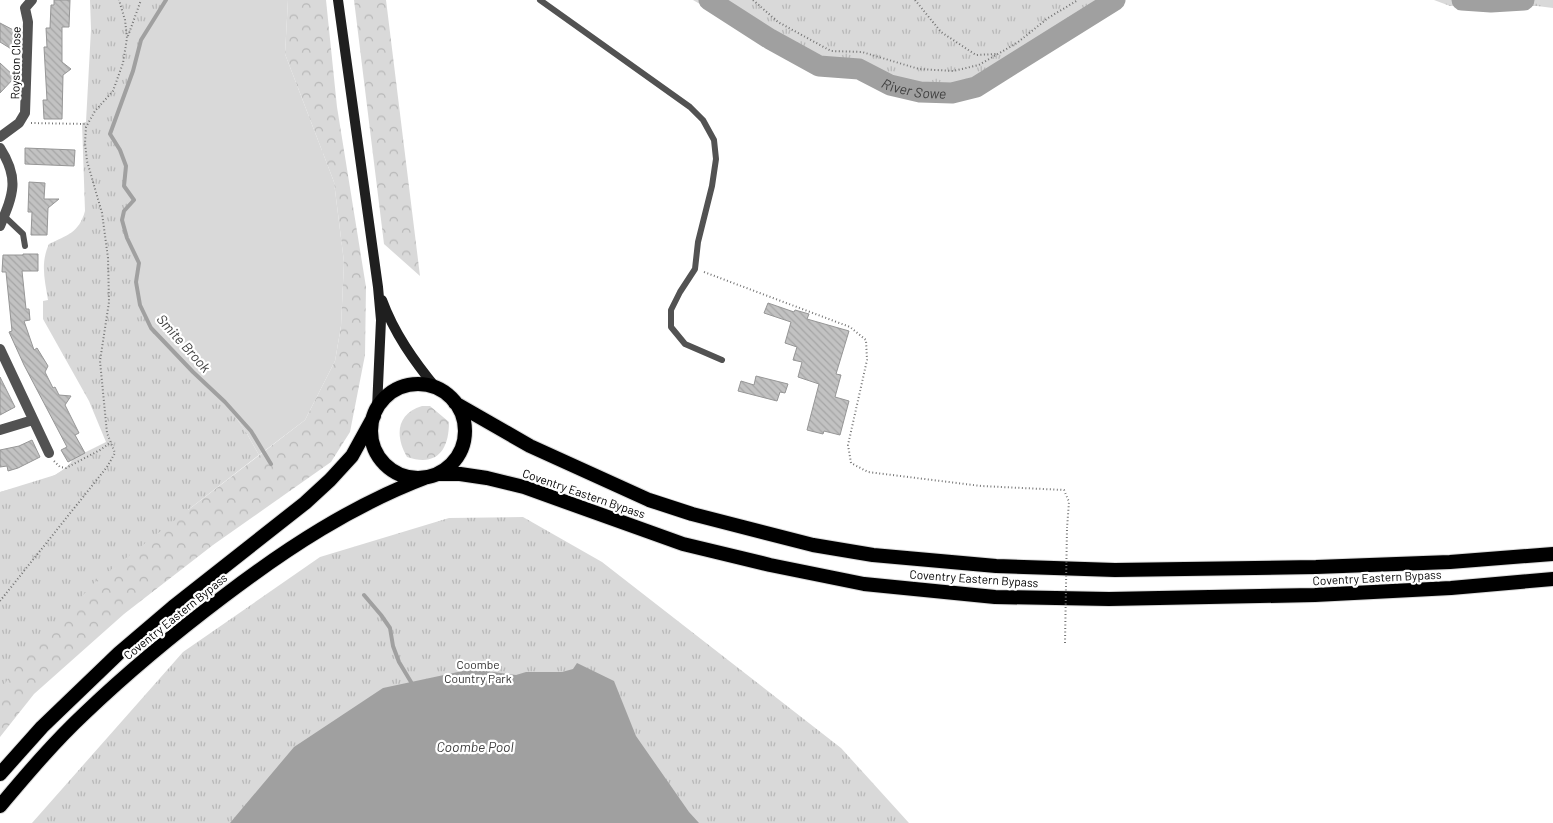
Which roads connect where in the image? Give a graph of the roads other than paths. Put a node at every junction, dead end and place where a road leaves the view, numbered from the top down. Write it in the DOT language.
graph roads {
  1 [pos="338,0"];
  2 [pos="540,0"];
  3 [pos="26,3"];
  4 [pos="0,137"];
  5 [pos="0,148"];
  6 [pos="2,221"];
  7 [pos="26,246"];
  8 [pos="378,287"];
  9 [pos="0,349"];
  10 [pos="722,360"];
  11 [pos="436,388"];
  12 [pos="455,403"];
  13 [pos="375,412"];
  14 [pos="33,420"];
  15 [pos="0,430"];
  16 [pos="49,453"];
  17 [pos="432,476"];
  18 [pos="1553,554"];
  19 [pos="1553,579"];
  20 [pos="0,774"];
  21 [pos="0,806"];
  1 -- 8 [label="main road"];
  2 -- 10 [label="lane"];
  3 -- 4 [label="street, Royston Close"];
  5 -- 6 [label="street"];
  6 -- 7 [label="lane"];
  8 -- 11 [label="main road"];
  8 -- 13 [label="main road"];
  9 -- 14 [label="street"];
  11 -- 12 [label="highway"];
  11 -- 13 [label="highway"];
  12 -- 17 [label="highway"];
  12 -- 18 [label="highway, Coventry Eastern Bypass"];
  13 -- 17 [label="highway"];
  13 -- 20 [label="highway, Coventry Eastern Bypass"];
  14 -- 15 [label="street"];
  14 -- 16 [label="street"];
  17 -- 19 [label="highway, Coventry Eastern Bypass"];
  17 -- 21 [label="highway, Coventry Eastern Bypass"];
}
